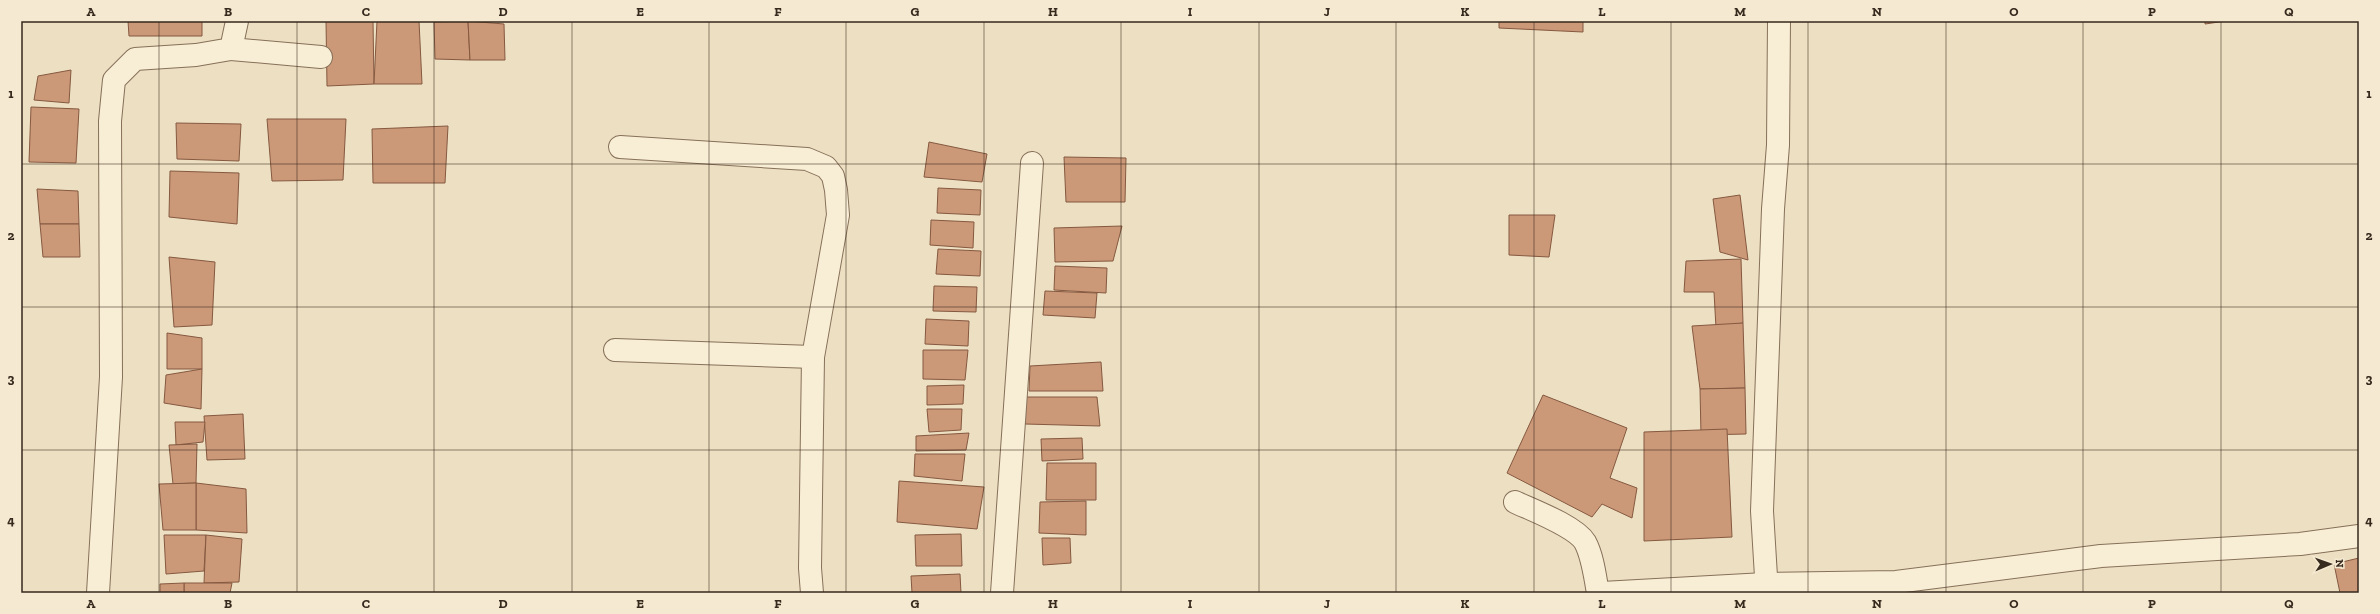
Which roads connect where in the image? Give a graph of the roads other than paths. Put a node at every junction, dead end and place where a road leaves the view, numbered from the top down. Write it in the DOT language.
graph roads {
  1 [pos="237,21"];
  2 [pos="1779,21"];
  3 [pos="230,49"];
  4 [pos="322,56"];
  5 [pos="620,147"];
  6 [pos="1032,163"];
  7 [pos="615,350"];
  8 [pos="813,357"];
  9 [pos="1515,502"];
  10 [pos="2359,536"];
  11 [pos="1898,588"];
  12 [pos="1766,589"];
  13 [pos="98,593"];
  14 [pos="812,593"];
  15 [pos="1002,593"];
  16 [pos="1598,593"];
  17 [pos="1602,593"];
  1 -- 3 [label="street"];
  2 -- 12 [label="street"];
  3 -- 4 [label="street"];
  3 -- 13 [label="street"];
  5 -- 8 [label="street"];
  6 -- 15 [label="street"];
  7 -- 8 [label="street"];
  8 -- 14 [label="street"];
  9 -- 16 [label="street"];
  10 -- 11 [label="street"];
  11 -- 12 [label="street"];
  12 -- 17 [label="street"];
}
